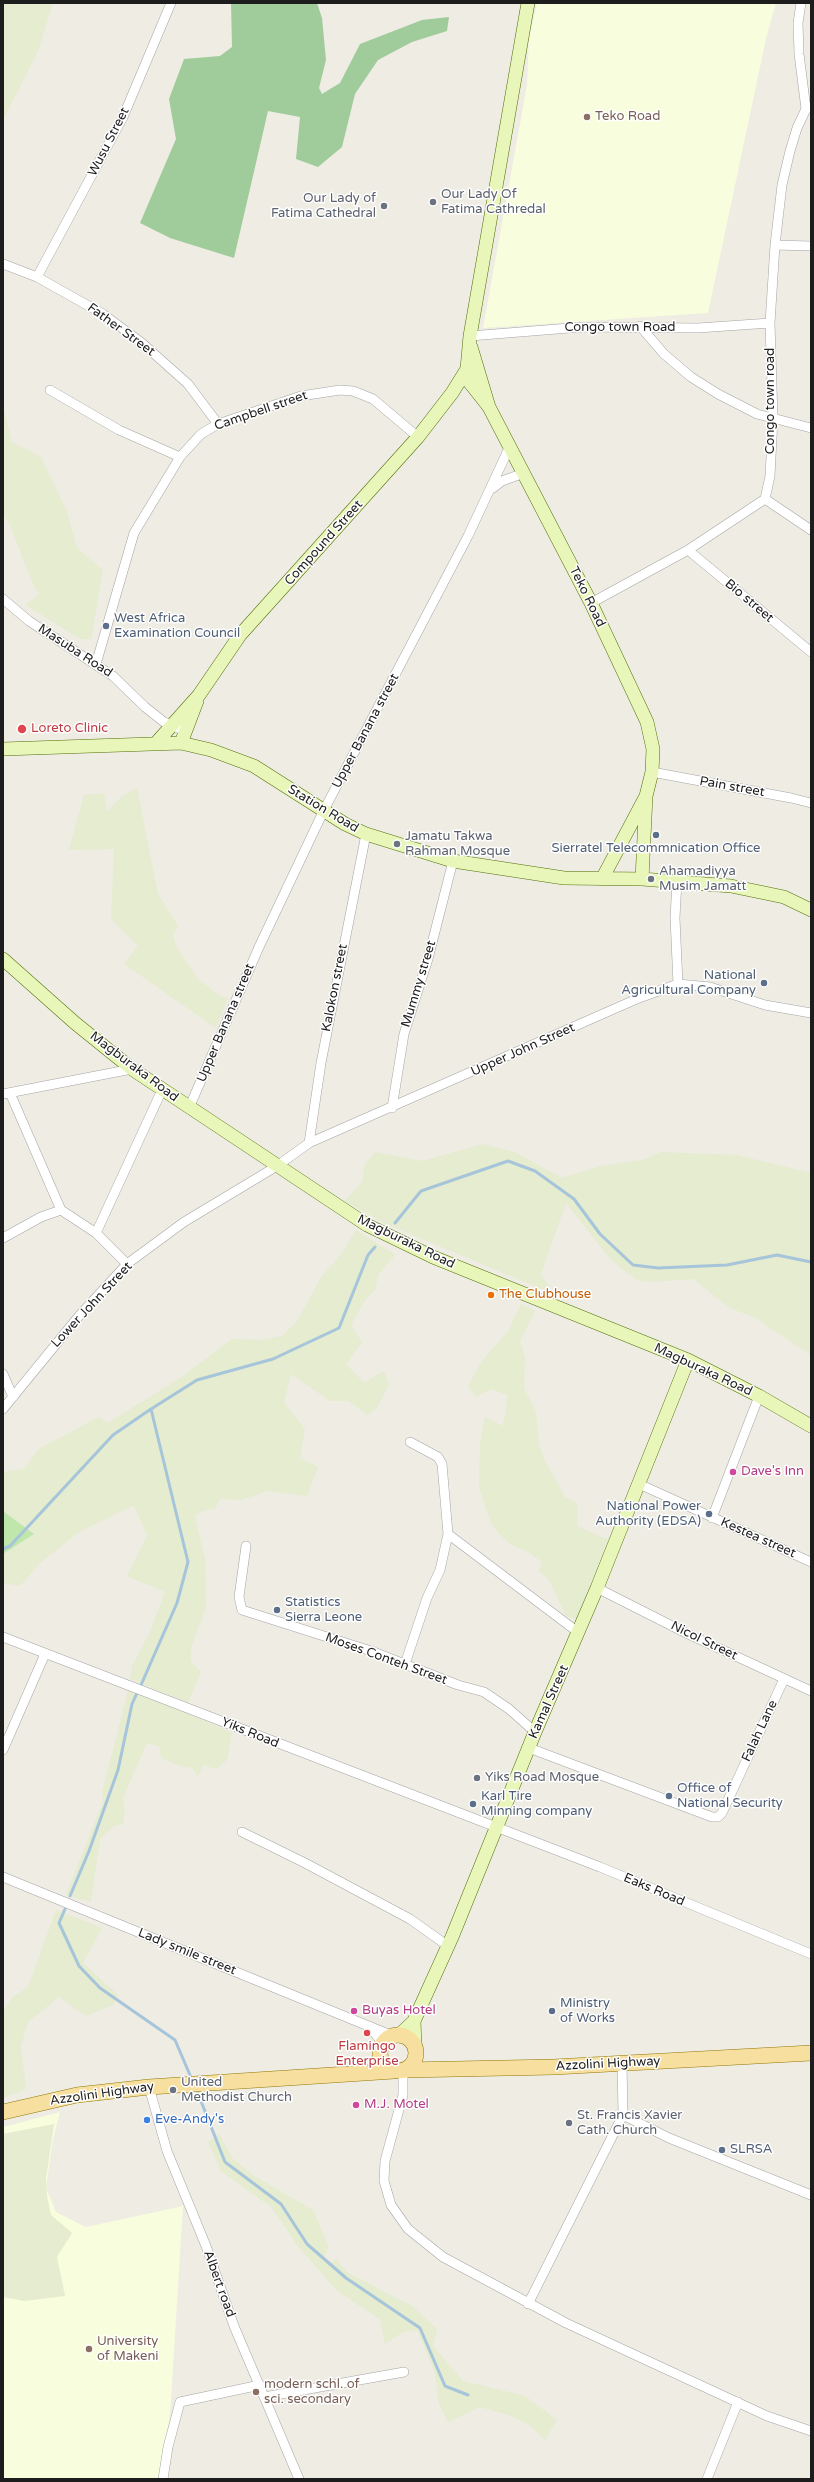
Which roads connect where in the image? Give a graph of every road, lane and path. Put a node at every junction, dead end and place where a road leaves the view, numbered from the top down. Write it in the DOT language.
graph roads {
  1 [pos="171,3"];
  2 [pos="528,3"];
  3 [pos="801,3"];
  4 [pos="809,108"];
  5 [pos="775,245"];
  6 [pos="811,246"];
  7 [pos="3,264"];
  8 [pos="37,277"];
  9 [pos="770,323"];
  10 [pos="640,326"];
  11 [pos="470,340"];
  12 [pos="467,369"];
  13 [pos="479,389"];
  14 [pos="50,390"];
  15 [pos="452,393"];
  16 [pos="773,419"];
  17 [pos="218,424"];
  18 [pos="811,428"];
  19 [pos="418,437"];
  20 [pos="510,446"];
  21 [pos="180,457"];
  22 [pos="524,473"];
  23 [pos="492,489"];
  24 [pos="766,499"];
  25 [pos="811,530"];
  26 [pos="688,550"];
  27 [pos="3,599"];
  28 [pos="591,603"];
  29 [pos="811,652"];
  30 [pos="96,664"];
  31 [pos="199,695"];
  32 [pos="171,725"];
  33 [pos="183,737"];
  34 [pos="157,742"];
  35 [pos="3,749"];
  36 [pos="652,772"];
  37 [pos="646,796"];
  38 [pos="811,803"];
  39 [pos="324,810"];
  40 [pos="366,834"];
  41 [pos="453,861"];
  42 [pos="642,878"];
  43 [pos="602,879"];
  44 [pos="677,881"];
  45 [pos="811,910"];
  46 [pos="3,959"];
  47 [pos="678,984"];
  48 [pos="811,1013"];
  49 [pos="132,1069"];
  50 [pos="162,1090"];
  51 [pos="6,1094"];
  52 [pos="189,1108"];
  53 [pos="392,1108"];
  54 [pos="309,1143"];
  55 [pos="277,1166"];
  56 [pos="61,1210"];
  57 [pos="96,1234"];
  58 [pos="3,1238"];
  59 [pos="127,1264"];
  60 [pos="688,1360"];
  61 [pos="3,1374"];
  62 [pos="759,1396"];
  63 [pos="13,1397"];
  64 [pos="3,1409"];
  65 [pos="811,1426"];
  66 [pos="410,1442"];
  67 [pos="639,1484"];
  68 [pos="712,1518"];
  69 [pos="448,1534"];
  70 [pos="246,1546"];
  71 [pos="811,1562"];
  72 [pos="597,1588"];
  73 [pos="579,1633"];
  74 [pos="3,1637"];
  75 [pos="45,1654"];
  76 [pos="405,1664"];
  77 [pos="784,1679"];
  78 [pos="811,1691"];
  79 [pos="535,1732"];
  80 [pos="529,1748"];
  81 [pos="3,1750"];
  82 [pos="497,1828"];
  83 [pos="242,1832"];
  84 [pos="3,1877"];
  85 [pos="448,1946"];
  86 [pos="811,1954"];
  87 [pos="414,2021"];
  88 [pos="370,2028"];
  89 [pos="389,2043"];
  90 [pos="416,2050"];
  91 [pos="811,2053"];
  92 [pos="622,2063"];
  93 [pos="440,2068"];
  94 [pos="401,2070"];
  95 [pos="362,2072"];
  96 [pos="149,2087"];
  97 [pos="3,2112"];
  98 [pos="623,2115"];
  99 [pos="811,2195"];
  100 [pos="528,2304"];
  101 [pos="404,2372"];
  102 [pos="260,2385"];
  103 [pos="264,2397"];
  104 [pos="738,2402"];
  105 [pos="811,2431"];
  106 [pos="163,2479"];
  107 [pos="299,2479"];
  108 [pos="708,2479"];
  1 -- 8 [label="street, Wusu Street"];
  2 -- 11 [label="street, Teko Road"];
  3 -- 4 [label="street"];
  4 -- 5 [label="street, Congo town road"];
  5 -- 6 [label="street"];
  5 -- 9 [label="street, Congo town road"];
  7 -- 8 [label="street, Father Street"];
  8 -- 17 [label="street, Father Street"];
  9 -- 10 [label="street, Congo town Road"];
  9 -- 16 [label="street, Congo town road"];
  10 -- 11 [label="street, Congo town Road"];
  10 -- 16 [label="street"];
  11 -- 12 [label="street, Teko Road"];
  11 -- 13 [label="street, Teko Road"];
  12 -- 13 [label="street, Teko Road"];
  12 -- 15 [label="street, Compound Street"];
  13 -- 15 [label="street"];
  13 -- 20 [label="street, Teko Road"];
  14 -- 21 [label="street"];
  15 -- 19 [label="street, Compound Street"];
  16 -- 18 [label="street"];
  16 -- 24 [label="street, Congo town road"];
  17 -- 19 [label="street, Campbell street"];
  17 -- 21 [label="street, Campbell street"];
  19 -- 31 [label="street, Compound Street"];
  20 -- 22 [label="street, Teko Road"];
  20 -- 23 [label="street, Upper Banana street"];
  21 -- 30 [label="street, Campbell street"];
  22 -- 23 [label="street"];
  22 -- 28 [label="street, Teko Road"];
  23 -- 39 [label="street, Upper Banana street"];
  24 -- 25 [label="street"];
  24 -- 26 [label="street"];
  26 -- 28 [label="street"];
  26 -- 29 [label="street, Bio street"];
  27 -- 30 [label="street, Masuba Road"];
  28 -- 36 [label="street, Teko Road"];
  30 -- 32 [label="street, Masuba Road"];
  31 -- 32 [label="street, Compound Street"];
  31 -- 33 [label="street, Compound Street"];
  32 -- 33 [label="street, Masuba Road"];
  32 -- 34 [label="street, Compound Street"];
  33 -- 34 [label="street, Station Road"];
  33 -- 39 [label="street, Station Road"];
  34 -- 35 [label="street, Station Road"];
  36 -- 37 [label="street, Teko Road"];
  36 -- 38 [label="street, Pain street"];
  37 -- 42 [label="street, Teko Road"];
  37 -- 43 [label="street, Teko Road"];
  39 -- 40 [label="street, Station Road"];
  39 -- 52 [label="street, Upper Banana street"];
  40 -- 41 [label="street, Station Road"];
  40 -- 54 [label="street, Kalokon street"];
  41 -- 43 [label="street, Station Road"];
  41 -- 53 [label="street, Mummy street"];
  42 -- 43 [label="street, Station Road"];
  42 -- 44 [label="street, Station Road"];
  44 -- 45 [label="street, Station Road"];
  44 -- 47 [label="street"];
  46 -- 49 [label="street, Magburaka Road"];
  47 -- 48 [label="street"];
  47 -- 53 [label="street, Upper John Street"];
  49 -- 50 [label="street, Magburaka Road"];
  49 -- 51 [label="street"];
  50 -- 52 [label="street, Magburaka Road"];
  50 -- 57 [label="street"];
  51 -- 56 [label="street"];
  52 -- 55 [label="street, Magburaka Road"];
  53 -- 54 [label="street, Upper John Street"];
  54 -- 55 [label="street, Upper John Street"];
  55 -- 59 [label="street, Lower John Street"];
  55 -- 60 [label="street, Magburaka Road"];
  56 -- 57 [label="street"];
  56 -- 58 [label="street"];
  57 -- 59 [label="street"];
  59 -- 63 [label="street, Lower John Street"];
  60 -- 62 [label="street, Magburaka Road"];
  60 -- 67 [label="street, Kamal Street"];
  61 -- 63 [label="street"];
  62 -- 65 [label="street, Magburaka Road"];
  62 -- 68 [label="street"];
  63 -- 64 [label="street, Lower John Street"];
  66 -- 69 [label="street"];
  67 -- 68 [label="street, Kestea street"];
  67 -- 72 [label="street, Kamal Street"];
  68 -- 71 [label="street, Kestea street"];
  69 -- 73 [label="street"];
  69 -- 76 [label="street"];
  70 -- 76 [label="street, Moses Conteh Street"];
  72 -- 73 [label="street, Kamal Street"];
  72 -- 77 [label="street, Nicol Street"];
  73 -- 79 [label="street, Kamal Street"];
  74 -- 75 [label="street, Yiks Road"];
  75 -- 81 [label="street"];
  75 -- 82 [label="street, Yiks Road"];
  76 -- 79 [label="street, Moses Conteh Street"];
  77 -- 78 [label="street, Nicol Street"];
  77 -- 80 [label="street, Falah Lane"];
  79 -- 80 [label="street, Kamal Street"];
  80 -- 82 [label="street, Kamal Street"];
  82 -- 85 [label="street, Kamal Street"];
  82 -- 86 [label="street, Eaks Road"];
  83 -- 85 [label="street"];
  84 -- 88 [label="street, Lady smile street"];
  85 -- 87 [label="street, Kamal Street"];
  87 -- 89 [label="street, Kamal Street"];
  87 -- 90 [label="street"];
  88 -- 89 [label="street, Lady smile street"];
  88 -- 89 [label="street"];
  89 -- 90 [label="main road"];
  89 -- 94 [label="main road"];
  89 -- 95 [label="main road"];
  90 -- 93 [label="main road"];
  90 -- 94 [label="main road"];
  91 -- 92 [label="main road, Azzolini Highway"];
  92 -- 93 [label="main road, Azzolini Highway"];
  92 -- 98 [label="street"];
  93 -- 94 [label="main road, Azzolini Highway"];
  94 -- 95 [label="main road, Azzolini Highway"];
  94 -- 100 [label="street"];
  95 -- 96 [label="main road, Azzolini Highway"];
  96 -- 97 [label="main road, Azzolini Highway"];
  96 -- 102 [label="street, Albert road"];
  98 -- 99 [label="street"];
  98 -- 100 [label="street"];
  100 -- 104 [label="street"];
  101 -- 103 [label="street"];
  102 -- 103 [label="street, Albert road"];
  102 -- 106 [label="street"];
  103 -- 107 [label="street, Albert road"];
  104 -- 105 [label="street"];
  104 -- 108 [label="street"];
}
